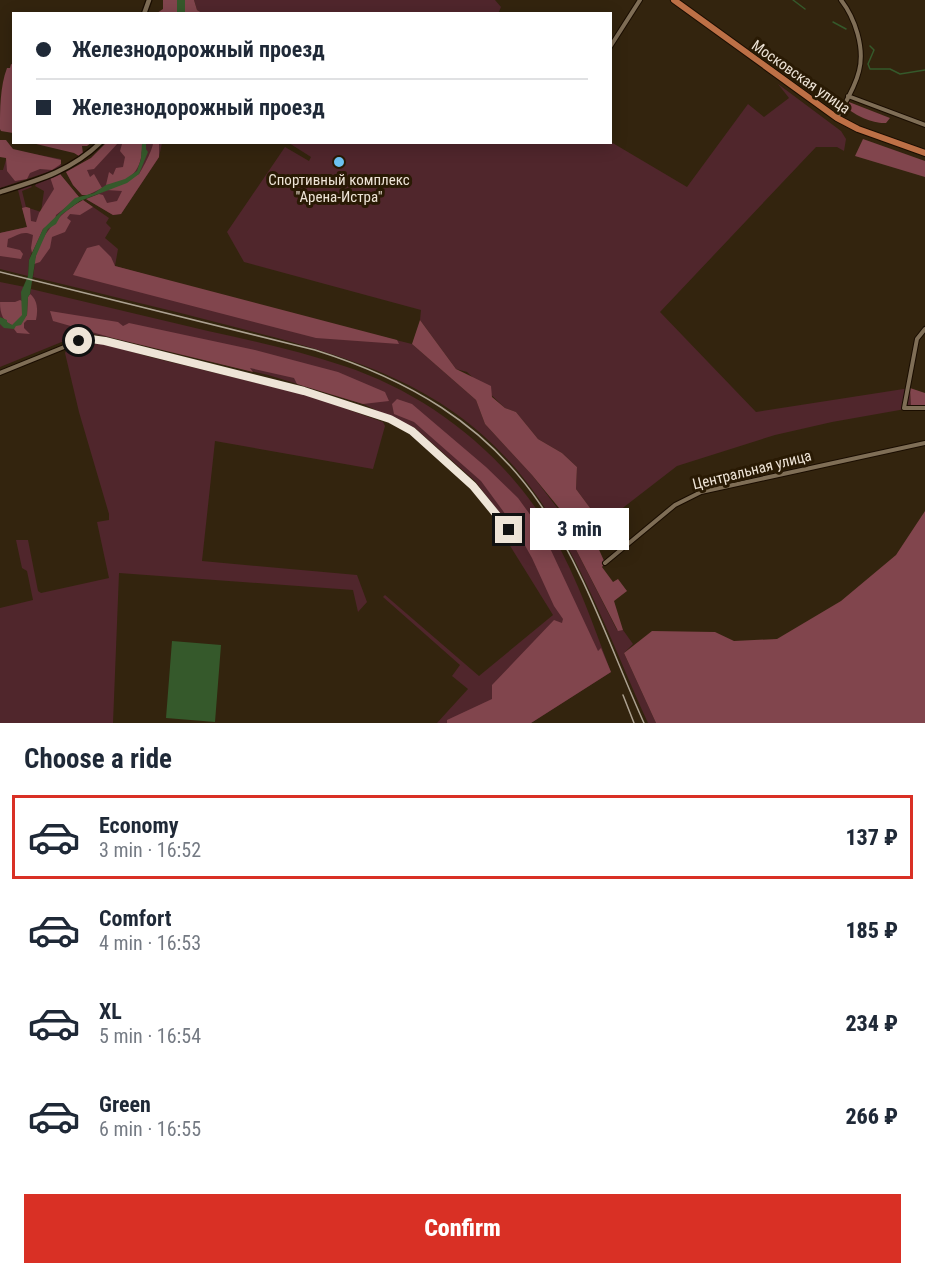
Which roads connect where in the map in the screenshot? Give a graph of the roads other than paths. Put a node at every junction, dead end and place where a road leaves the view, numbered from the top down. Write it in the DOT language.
graph roads {
  1 [pos="640,0"];
  2 [pos="674,0"];
  3 [pos="841,0"];
  4 [pos="612,44"];
  5 [pos="848,96"];
  6 [pos="837,118"];
  7 [pos="925,125"];
  8 [pos="99,144"];
  9 [pos="925,153"];
  10 [pos="0,192"];
  11 [pos="925,329"];
  12 [pos="0,372"];
  13 [pos="925,408"];
  14 [pos="925,442"];
  15 [pos="509,530"];
  16 [pos="605,563"];
  1 -- 4 [label="street"];
  2 -- 6 [label="main road, Московская улица"];
  3 -- 5 [label="street"];
  5 -- 6 [label="street"];
  5 -- 7 [label="street"];
  6 -- 9 [label="main road, Московская улица"];
  8 -- 10 [label="street"];
  11 -- 13 [label="street"];
  12 -- 15 [label="street"];
  14 -- 16 [label="street, Центральная улица"];
}
